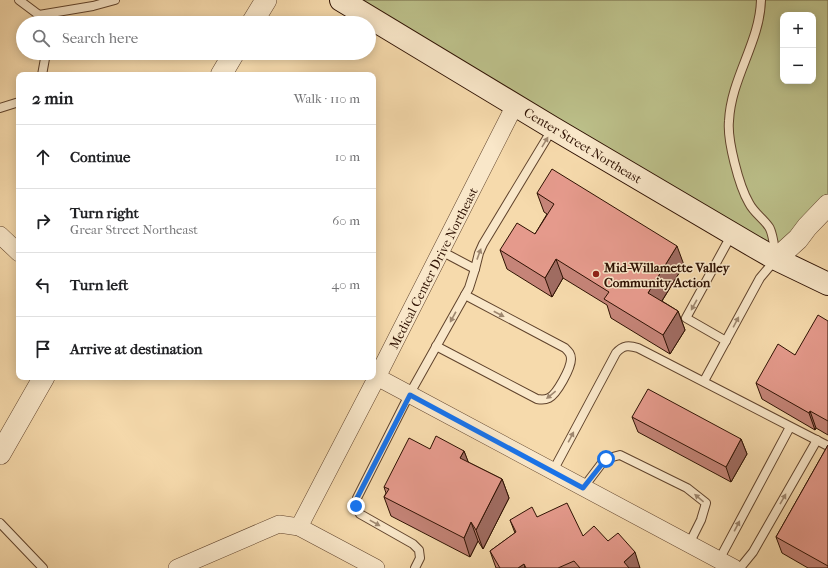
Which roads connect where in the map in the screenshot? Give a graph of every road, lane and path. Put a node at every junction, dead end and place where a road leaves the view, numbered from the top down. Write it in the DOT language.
graph roads {
  1 [pos="19,0"];
  2 [pos="115,0"];
  3 [pos="266,0"];
  4 [pos="341,0"];
  5 [pos="761,0"];
  6 [pos="39,15"];
  7 [pos="256,16"];
  8 [pos="368,16"];
  9 [pos="376,21"];
  10 [pos="45,60"];
  11 [pos="230,60"];
  12 [pos="43,72"];
  13 [pos="223,72"];
  14 [pos="16,103"];
  15 [pos="515,105"];
  16 [pos="0,108"];
  17 [pos="553,128"];
  18 [pos="828,206"];
  19 [pos="733,234"];
  20 [pos="0,235"];
  21 [pos="16,250"];
  22 [pos="441,251"];
  23 [pos="776,259"];
  24 [pos="475,269"];
  25 [pos="828,284"];
  26 [pos="465,295"];
  27 [pos="726,341"];
  28 [pos="436,346"];
  29 [pos="377,377"];
  30 [pos="42,380"];
  31 [pos="375,380"];
  32 [pos="704,382"];
  33 [pos="410,395"];
  34 [pos="790,426"];
  35 [pos="817,440"];
  36 [pos="828,446"];
  37 [pos="0,454"];
  38 [pos="553,471"];
  39 [pos="583,488"];
  40 [pos="0,523"];
  41 [pos="299,527"];
  42 [pos="689,544"];
  43 [pos="719,560"];
  44 [pos="43,568"];
  45 [pos="177,568"];
  46 [pos="376,568"];
  47 [pos="415,568"];
  48 [pos="734,568"];
  49 [pos="740,568"];
  1 -- 6 [label="lane"];
  2 -- 6 [label="lane"];
  3 -- 7 [label="street"];
  4 -- 8 [label="main road, Center Street Northeast"];
  5 -- 23 [label="lane"];
  9 -- 15 [label="main road, Center Street Northeast"];
  10 -- 12 [label="lane"];
  11 -- 13 [label="street"];
  14 -- 16 [label="lane"];
  15 -- 17 [label="main road, Center Street Northeast"];
  15 -- 22 [label="street, Medical Center Drive Northeast"];
  17 -- 19 [label="main road, Center Street Northeast"];
  24 -- 17 [label="lane, one-way"];
  18 -- 23 [label="street"];
  19 -- 23 [label="main road, Center Street Northeast"];
  19 -- 27 [label="lane, one-way"];
  20 -- 21 [label="street"];
  22 -- 24 [label="lane"];
  22 -- 29 [label="street, Medical Center Drive Northeast"];
  23 -- 25 [label="main road, Center Street Northeast"];
  27 -- 23 [label="lane, one-way"];
  24 -- 26 [label="lane"];
  26 -- 28 [label="lane, one-way"];
  26 -- 28 [label="lane, one-way"];
  27 -- 32 [label="lane"];
  28 -- 33 [label="lane"];
  29 -- 33 [label="street"];
  30 -- 37 [label="street"];
  31 -- 41 [label="street, Medical Center Drive Northeast"];
  32 -- 34 [label="lane"];
  38 -- 32 [label="lane, one-way"];
  33 -- 38 [label="street"];
  33 -- 47 [label="lane, one-way"];
  34 -- 35 [label="lane"];
  43 -- 34 [label="lane, one-way"];
  35 -- 36 [label="lane"];
  49 -- 35 [label="lane, one-way"];
  38 -- 39 [label="street"];
  39 -- 42 [label="street"];
  42 -- 39 [label="lane, one-way"];
  40 -- 44 [label="lane"];
  41 -- 45 [label="street"];
  41 -- 46 [label="street"];
  42 -- 43 [label="street"];
  43 -- 48 [label="street"];
}
